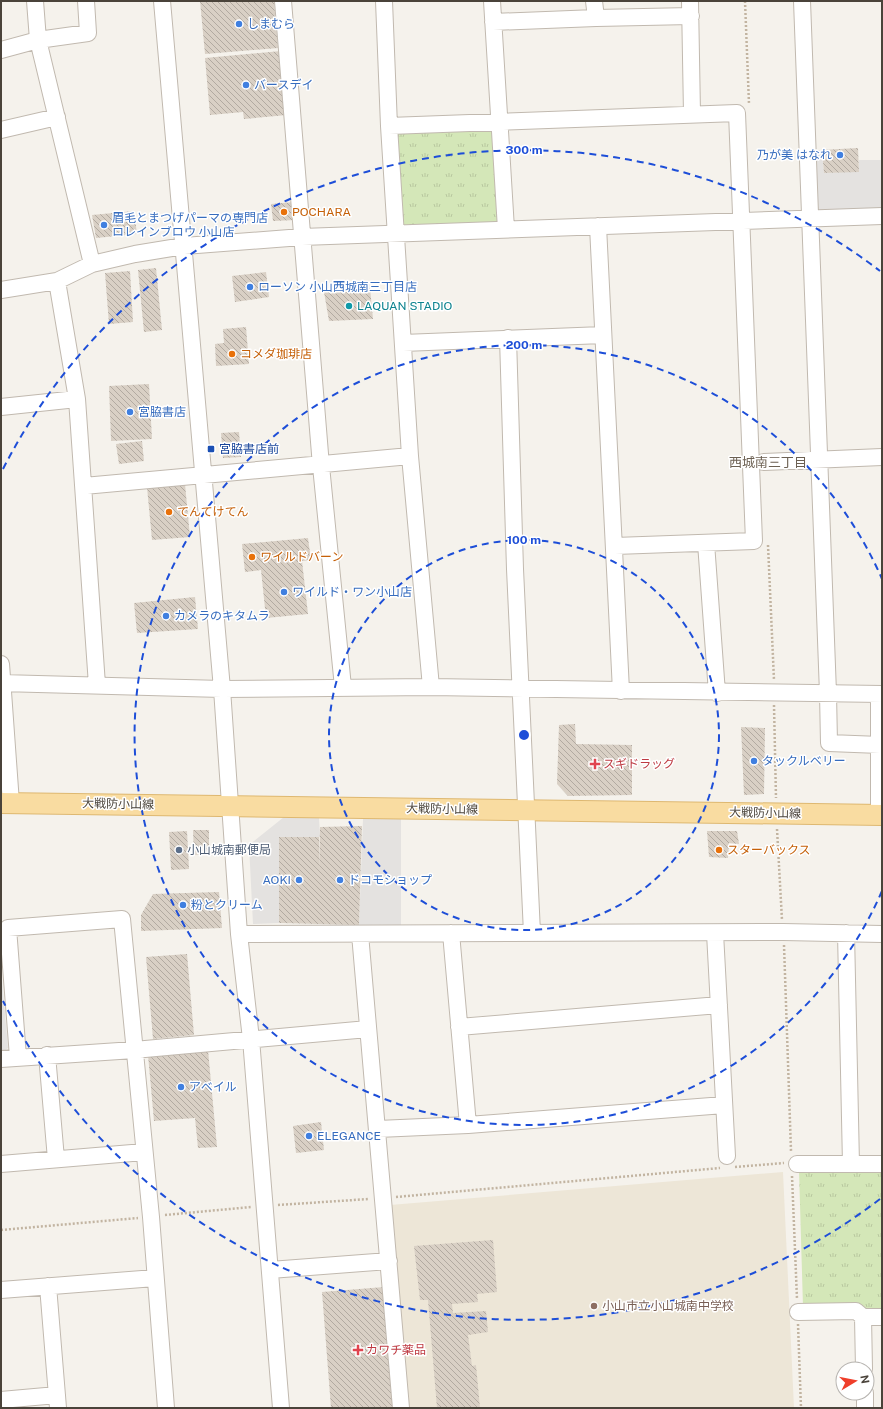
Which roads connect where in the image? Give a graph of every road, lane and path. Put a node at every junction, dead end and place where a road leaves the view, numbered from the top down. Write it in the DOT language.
graph roads {
  1 [pos="35,1"];
  2 [pos="86,1"];
  3 [pos="162,1"];
  4 [pos="283,1"];
  5 [pos="384,1"];
  6 [pos="492,1"];
  7 [pos="594,1"];
  8 [pos="802,1"];
  9 [pos="690,9"];
  10 [pos="596,18"];
  11 [pos="494,22"];
  12 [pos="38,40"];
  13 [pos="1,50"];
  14 [pos="692,114"];
  15 [pos="57,117"];
  16 [pos="499,122"];
  17 [pos="389,126"];
  18 [pos="1,130"];
  19 [pos="882,216"];
  20 [pos="810,218"];
  21 [pos="742,221"];
  22 [pos="598,226"];
  23 [pos="506,229"];
  24 [pos="396,233"];
  25 [pos="302,237"];
  26 [pos="184,246"];
  27 [pos="92,264"];
  28 [pos="57,281"];
  29 [pos="1,290"];
  30 [pos="603,335"];
  31 [pos="508,338"];
  32 [pos="403,343"];
  33 [pos="77,399"];
  34 [pos="1,407"];
  35 [pos="410,456"];
  36 [pos="882,457"];
  37 [pos="819,460"];
  38 [pos="764,462"];
  39 [pos="321,466"];
  40 [pos="203,475"];
  41 [pos="84,486"];
  42 [pos="706,543"];
  43 [pos="615,546"];
  44 [pos="1,664"];
  45 [pos="2,683"];
  46 [pos="97,685"];
  47 [pos="431,686"];
  48 [pos="343,687"];
  49 [pos="230,688"];
  50 [pos="521,688"];
  51 [pos="621,690"];
  52 [pos="717,693"];
  53 [pos="828,693"];
  54 [pos="881,694"];
  55 [pos="880,744"];
  56 [pos="881,766"];
  57 [pos="6,803"];
  58 [pos="231,806"];
  59 [pos="525,810"];
  60 [pos="881,815"];
  61 [pos="450,933"];
  62 [pos="532,933"];
  63 [pos="715,933"];
  64 [pos="846,933"];
  65 [pos="239,934"];
  66 [pos="360,934"];
  67 [pos="882,934"];
  68 [pos="719,1005"];
  69 [pos="459,1027"];
  70 [pos="368,1029"];
  71 [pos="251,1039"];
  72 [pos="134,1050"];
  73 [pos="47,1055"];
  74 [pos="18,1057"];
  75 [pos="1,1058"];
  76 [pos="724,1105"];
  77 [pos="468,1125"];
  78 [pos="378,1129"];
  79 [pos="144,1152"];
  80 [pos="727,1156"];
  81 [pos="56,1159"];
  82 [pos="1,1164"];
  83 [pos="797,1164"];
  84 [pos="851,1164"];
  85 [pos="882,1164"];
  86 [pos="389,1261"];
  87 [pos="270,1270"];
  88 [pos="155,1278"];
  89 [pos="48,1286"];
  90 [pos="1,1290"];
  91 [pos="798,1312"];
  92 [pos="862,1317"];
  93 [pos="882,1317"];
  94 [pos="864,1361"];
  95 [pos="1,1400"];
  96 [pos="58,1401"];
  97 [pos="166,1408"];
  98 [pos="281,1408"];
  99 [pos="401,1408"];
  1 -- 12 [label="street"];
  2 -- 12 [label="street"];
  3 -- 26 [label="street"];
  4 -- 25 [label="street"];
  5 -- 17 [label="street"];
  6 -- 11 [label="street"];
  7 -- 10 [label="street"];
  8 -- 20 [label="street"];
  9 -- 10 [label="street"];
  9 -- 14 [label="street"];
  10 -- 11 [label="street"];
  11 -- 16 [label="street"];
  12 -- 13 [label="street"];
  12 -- 15 [label="street"];
  14 -- 16 [label="street"];
  14 -- 21 [label="street"];
  15 -- 18 [label="street"];
  15 -- 27 [label="street"];
  16 -- 17 [label="street"];
  16 -- 23 [label="street"];
  17 -- 24 [label="street"];
  19 -- 20 [label="street"];
  20 -- 21 [label="street"];
  20 -- 37 [label="street"];
  21 -- 22 [label="street"];
  21 -- 42 [label="street"];
  22 -- 23 [label="street"];
  22 -- 30 [label="street"];
  23 -- 24 [label="street"];
  24 -- 25 [label="street"];
  24 -- 32 [label="street"];
  25 -- 26 [label="street"];
  25 -- 39 [label="street"];
  26 -- 27 [label="street"];
  26 -- 40 [label="street"];
  27 -- 28 [label="street"];
  28 -- 29 [label="street"];
  28 -- 33 [label="street"];
  30 -- 31 [label="street"];
  30 -- 43 [label="street"];
  31 -- 32 [label="street"];
  31 -- 50 [label="street"];
  32 -- 35 [label="street"];
  33 -- 34 [label="street"];
  33 -- 41 [label="street"];
  35 -- 39 [label="street"];
  35 -- 47 [label="street"];
  36 -- 37 [label="street"];
  37 -- 38 [label="street"];
  37 -- 53 [label="street"];
  39 -- 40 [label="street"];
  39 -- 48 [label="street"];
  40 -- 41 [label="street"];
  40 -- 49 [label="street"];
  41 -- 46 [label="street"];
  42 -- 43 [label="street"];
  42 -- 52 [label="street"];
  43 -- 51 [label="street"];
  44 -- 45 [label="street"];
  45 -- 46 [label="street"];
  45 -- 57 [label="street"];
  46 -- 49 [label="street"];
  47 -- 48 [label="street"];
  47 -- 50 [label="street"];
  48 -- 49 [label="street"];
  49 -- 58 [label="street"];
  50 -- 51 [label="street"];
  50 -- 59 [label="street"];
  51 -- 52 [label="street"];
  52 -- 53 [label="street"];
  53 -- 54 [label="street"];
  53 -- 55 [label="street"];
  54 -- 55 [label="street"];
  55 -- 56 [label="street"];
  56 -- 60 [label="street"];
  57 -- 58 [label="main road, 大戦防小山線"];
  58 -- 59 [label="main road, 大戦防小山線"];
  58 -- 65 [label="street"];
  59 -- 60 [label="main road, 大戦防小山線"];
  59 -- 62 [label="street"];
  61 -- 62 [label="street"];
  61 -- 66 [label="street"];
  61 -- 69 [label="street"];
  62 -- 63 [label="street"];
  63 -- 64 [label="street"];
  63 -- 68 [label="street"];
  64 -- 67 [label="street"];
  64 -- 84 [label="street"];
  65 -- 66 [label="street"];
  65 -- 71 [label="street"];
  66 -- 70 [label="street"];
  68 -- 69 [label="street"];
  68 -- 76 [label="street"];
  69 -- 77 [label="street"];
  70 -- 71 [label="street"];
  70 -- 78 [label="street"];
  71 -- 72 [label="street"];
  71 -- 87 [label="street"];
  72 -- 73 [label="street"];
  72 -- 74 [label="street"];
  72 -- 79 [label="street"];
  73 -- 74 [label="street"];
  73 -- 81 [label="street"];
  74 -- 75 [label="street"];
  76 -- 77 [label="street"];
  76 -- 80 [label="street"];
  77 -- 78 [label="street"];
  78 -- 86 [label="street"];
  79 -- 81 [label="street"];
  79 -- 88 [label="street"];
  81 -- 82 [label="street"];
  83 -- 84 [label="street"];
  84 -- 85 [label="street"];
  86 -- 87 [label="street"];
  86 -- 99 [label="street"];
  87 -- 98 [label="street"];
  88 -- 89 [label="street"];
  88 -- 97 [label="street"];
  89 -- 90 [label="street"];
  89 -- 96 [label="street"];
  91 -- 92 [label="street"];
  92 -- 93 [label="street"];
  92 -- 94 [label="street"];
  95 -- 96 [label="street"];
}
